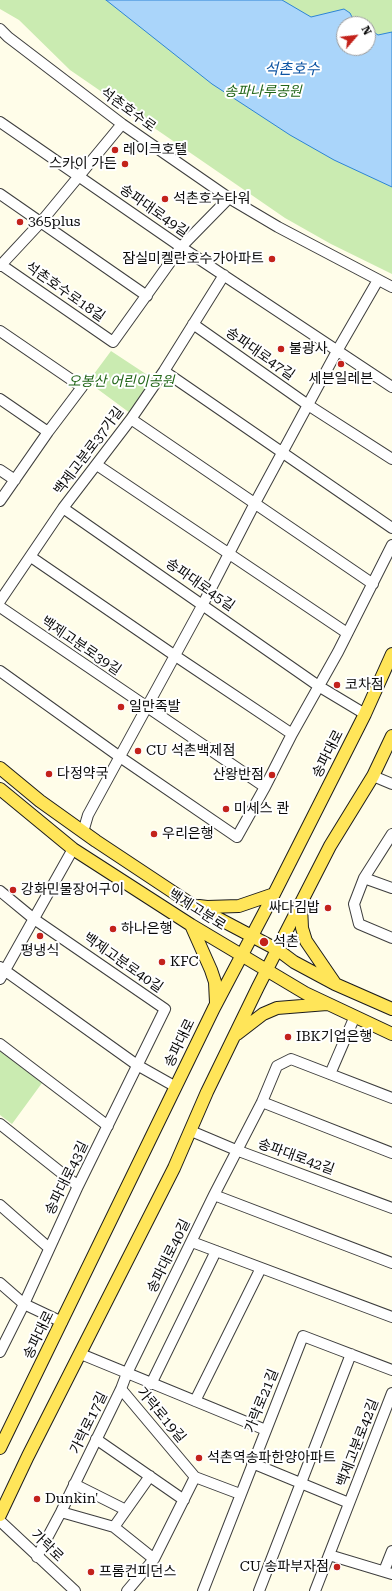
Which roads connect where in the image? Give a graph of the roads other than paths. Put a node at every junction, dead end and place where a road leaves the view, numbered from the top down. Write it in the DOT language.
graph roads {
  1 [pos="0,29"];
  2 [pos="0,122"];
  3 [pos="122,124"];
  4 [pos="79,176"];
  5 [pos="0,194"];
  6 [pos="229,198"];
  7 [pos="41,222"];
  8 [pos="181,247"];
  9 [pos="0,265"];
  10 [pos="224,275"];
  11 [pos="378,280"];
  12 [pos="392,287"];
  13 [pos="147,296"];
  14 [pos="193,324"];
  15 [pos="0,330"];
  16 [pos="337,351"];
  17 [pos="164,371"];
  18 [pos="392,387"];
  19 [pos="0,399"];
  20 [pos="308,405"];
  21 [pos="131,419"];
  22 [pos="48,432"];
  23 [pos="282,452"];
  24 [pos="392,459"];
  25 [pos="96,465"];
  26 [pos="0,470"];
  27 [pos="15,480"];
  28 [pos="0,501"];
  29 [pos="255,503"];
  30 [pos="63,508"];
  31 [pos="392,528"];
  32 [pos="392,545"];
  33 [pos="229,554"];
  34 [pos="31,557"];
  35 [pos="373,584"];
  36 [pos="0,601"];
  37 [pos="203,604"];
  38 [pos="0,607"];
  39 [pos="347,633"];
  40 [pos="392,654"];
  41 [pos="174,655"];
  42 [pos="0,671"];
  43 [pos="320,687"];
  44 [pos="147,708"];
  45 [pos="365,714"];
  46 [pos="292,734"];
  47 [pos="392,736"];
  48 [pos="120,757"];
  49 [pos="0,761"];
  50 [pos="0,768"];
  51 [pos="373,776"];
  52 [pos="15,781"];
  53 [pos="392,784"];
  54 [pos="265,787"];
  55 [pos="2,792"];
  56 [pos="83,832"];
  57 [pos="391,838"];
  58 [pos="73,849"];
  59 [pos="364,878"];
  60 [pos="392,888"];
  61 [pos="0,891"];
  62 [pos="274,894"];
  63 [pos="301,902"];
  64 [pos="191,904"];
  65 [pos="34,918"];
  66 [pos="191,925"];
  67 [pos="252,936"];
  68 [pos="392,938"];
  69 [pos="278,950"];
  70 [pos="242,956"];
  71 [pos="268,970"];
  72 [pos="1,972"];
  73 [pos="335,984"];
  74 [pos="216,1004"];
  75 [pos="327,1004"];
  76 [pos="392,1010"];
  77 [pos="355,1016"];
  78 [pos="236,1034"];
  79 [pos="392,1034"];
  80 [pos="0,1044"];
  81 [pos="137,1065"];
  82 [pos="330,1074"];
  83 [pos="176,1087"];
  84 [pos="392,1098"];
  85 [pos="262,1102"];
  86 [pos="0,1124"];
  87 [pos="108,1126"];
  88 [pos="191,1131"];
  89 [pos="236,1150"];
  90 [pos="392,1152"];
  91 [pos="78,1186"];
  92 [pos="214,1195"];
  93 [pos="0,1205"];
  94 [pos="392,1208"];
  95 [pos="192,1242"];
  96 [pos="49,1248"];
  97 [pos="216,1252"];
  98 [pos="392,1263"];
  99 [pos="261,1268"];
  100 [pos="0,1283"];
  101 [pos="24,1304"];
  102 [pos="392,1317"];
  103 [pos="62,1322"];
  104 [pos="0,1352"];
  105 [pos="81,1354"];
  106 [pos="351,1354"];
  107 [pos="392,1370"];
  108 [pos="127,1373"];
  109 [pos="151,1384"];
  110 [pos="121,1389"];
  111 [pos="392,1393"];
  112 [pos="195,1401"];
  113 [pos="266,1430"];
  114 [pos="96,1439"];
  115 [pos="0,1448"];
  116 [pos="252,1463"];
  117 [pos="150,1476"];
  118 [pos="195,1477"];
  119 [pos="301,1482"];
  120 [pos="74,1484"];
  121 [pos="240,1494"];
  122 [pos="184,1500"];
  123 [pos="349,1503"];
  124 [pos="126,1510"];
  125 [pos="61,1512"];
  126 [pos="0,1515"];
  127 [pos="0,1521"];
  128 [pos="114,1527"];
  129 [pos="392,1551"];
  130 [pos="329,1555"];
  131 [pos="37,1557"];
  132 [pos="154,1559"];
  133 [pos="388,1572"];
  134 [pos="63,1587"];
  135 [pos="75,1591"];
  136 [pos="127,1591"];
  137 [pos="203,1591"];
  138 [pos="259,1591"];
  139 [pos="315,1591"];
  1 -- 3 [label="street, 석촌호수로"];
  2 -- 4 [label="street, 송파대로49길"];
  3 -- 4 [label="street, 석촌호수로18길"];
  3 -- 6 [label="street, 석촌호수로"];
  4 -- 7 [label="street, 석촌호수로18길"];
  4 -- 8 [label="street, 송파대로49길"];
  5 -- 7 [label="street"];
  6 -- 8 [label="street"];
  6 -- 11 [label="street, 석촌호수로"];
  7 -- 9 [label="street, 석촌호수로18길"];
  7 -- 13 [label="street"];
  8 -- 10 [label="street, 송파대로49길"];
  8 -- 13 [label="street"];
  9 -- 13 [label="street, 석촌호수로18길"];
  10 -- 14 [label="street, 백제고분로37가길"];
  10 -- 16 [label="street, 송파대로49길"];
  11 -- 12 [label="street, 석촌호수로"];
  11 -- 16 [label="street"];
  14 -- 17 [label="street, 백제고분로37가길"];
  14 -- 20 [label="street, 송파대로47길"];
  15 -- 22 [label="street"];
  16 -- 18 [label="street, 송파대로49길"];
  16 -- 20 [label="street"];
  17 -- 21 [label="street, 백제고분로37가길"];
  17 -- 23 [label="street"];
  19 -- 22 [label="street"];
  20 -- 23 [label="street"];
  20 -- 24 [label="street, 송파대로47길"];
  21 -- 25 [label="street, 백제고분로37가길"];
  21 -- 29 [label="street"];
  22 -- 27 [label="street"];
  23 -- 29 [label="street"];
  23 -- 31 [label="street"];
  25 -- 30 [label="street, 백제고분로37가길"];
  25 -- 33 [label="street"];
  26 -- 27 [label="street"];
  27 -- 28 [label="street"];
  29 -- 33 [label="street"];
  29 -- 35 [label="street"];
  30 -- 34 [label="street, 백제고분로37가길"];
  30 -- 37 [label="street, 송파대로45길"];
  32 -- 35 [label="street"];
  33 -- 37 [label="street"];
  33 -- 39 [label="street"];
  34 -- 36 [label="street, 백제고분로37가길"];
  34 -- 41 [label="street"];
  35 -- 39 [label="street"];
  37 -- 41 [label="street"];
  37 -- 43 [label="street, 송파대로45길"];
  38 -- 44 [label="street, 백제고분로39길"];
  39 -- 43 [label="street"];
  40 -- 45 [label="main road, 송파대로"];
  41 -- 44 [label="street"];
  41 -- 46 [label="street"];
  42 -- 48 [label="street"];
  43 -- 45 [label="street, 송파대로45길"];
  43 -- 46 [label="street"];
  44 -- 48 [label="street"];
  44 -- 54 [label="street, 백제고분로39길"];
  45 -- 62 [label="main road, 송파대로"];
  46 -- 54 [label="street"];
  47 -- 51 [label="main road"];
  48 -- 54 [label="street"];
  48 -- 56 [label="street"];
  49 -- 52 [label="street"];
  50 -- 52 [label="main road, 백제고분로"];
  51 -- 53 [label="street"];
  51 -- 63 [label="main road"];
  52 -- 56 [label="main road, 백제고분로"];
  55 -- 58 [label="main road, 백제고분로"];
  56 -- 64 [label="main road, 백제고분로"];
  57 -- 59 [label="street"];
  58 -- 65 [label="street"];
  58 -- 66 [label="main road, 백제고분로"];
  59 -- 60 [label="street"];
  59 -- 68 [label="street"];
  61 -- 65 [label="street, 백제고분로40길"];
  62 -- 64 [label="main road"];
  62 -- 67 [label="main road, 송파대로"];
  63 -- 69 [label="main road"];
  63 -- 73 [label="main road"];
  64 -- 67 [label="main road, 백제고분로"];
  65 -- 72 [label="street"];
  65 -- 81 [label="street, 백제고분로40길"];
  66 -- 70 [label="main road, 백제고분로"];
  66 -- 74 [label="main road"];
  67 -- 69 [label="main road, 백제고분로"];
  67 -- 70 [label="main road, 송파대로"];
  69 -- 71 [label="main road"];
  69 -- 73 [label="main road, 백제고분로"];
  70 -- 71 [label="main road, 백제고분로"];
  70 -- 74 [label="main road, 송파대로"];
  71 -- 75 [label="main road, 백제고분로"];
  71 -- 78 [label="main road"];
  72 -- 81 [label="street"];
  73 -- 76 [label="main road, 백제고분로"];
  74 -- 83 [label="main road, 송파대로"];
  75 -- 77 [label="main road, 백제고분로"];
  75 -- 78 [label="main road"];
  77 -- 79 [label="main road, 백제고분로"];
  77 -- 82 [label="street"];
  78 -- 88 [label="main road"];
  80 -- 87 [label="street"];
  81 -- 83 [label="street"];
  81 -- 87 [label="street, 송파대로43길"];
  82 -- 84 [label="street"];
  82 -- 85 [label="street"];
  83 -- 103 [label="main road, 송파대로"];
  85 -- 89 [label="street"];
  85 -- 90 [label="street"];
  86 -- 91 [label="street"];
  87 -- 91 [label="street, 송파대로43길"];
  88 -- 89 [label="street, 송파대로42길"];
  88 -- 105 [label="main road"];
  89 -- 92 [label="street, 송파대로40길"];
  89 -- 94 [label="street, 송파대로42길"];
  91 -- 96 [label="street, 송파대로43길"];
  92 -- 95 [label="street, 송파대로40길"];
  92 -- 98 [label="street"];
  93 -- 96 [label="street"];
  95 -- 97 [label="street"];
  95 -- 108 [label="street, 송파대로40길"];
  96 -- 101 [label="street, 송파대로43길"];
  97 -- 99 [label="street"];
  97 -- 109 [label="street"];
  99 -- 102 [label="street"];
  99 -- 112 [label="street"];
  100 -- 101 [label="street"];
  101 -- 103 [label="street"];
  101 -- 104 [label="street, 송파대로43길"];
  103 -- 115 [label="main road, 송파대로"];
  105 -- 108 [label="street"];
  105 -- 126 [label="main road"];
  106 -- 107 [label="street, 가락로21길"];
  106 -- 113 [label="street, 가락로21길"];
  106 -- 119 [label="street"];
  108 -- 109 [label="street"];
  108 -- 110 [label="street, 가락로17길"];
  109 -- 112 [label="street"];
  110 -- 114 [label="street, 가락로17길"];
  110 -- 118 [label="street, 가락로19길"];
  111 -- 123 [label="street, 백제고분로42길"];
  112 -- 113 [label="street"];
  113 -- 116 [label="street, 가락로21길"];
  114 -- 117 [label="street"];
  114 -- 120 [label="street, 가락로17길"];
  116 -- 119 [label="street, 백제고분로42길"];
  116 -- 121 [label="street, 가락로21길"];
  117 -- 122 [label="street"];
  117 -- 124 [label="street"];
  118 -- 121 [label="street, 가락로19길"];
  118 -- 122 [label="street"];
  119 -- 123 [label="street, 백제고분로42길"];
  119 -- 138 [label="street"];
  120 -- 124 [label="street"];
  120 -- 125 [label="street, 가락로17길"];
  121 -- 137 [label="street, 가락로21길"];
  122 -- 132 [label="street"];
  123 -- 130 [label="street, 백제고분로42길"];
  124 -- 128 [label="street"];
  125 -- 128 [label="street"];
  125 -- 131 [label="street, 가락로17길"];
  127 -- 131 [label="street, 가락로"];
  128 -- 132 [label="street"];
  129 -- 133 [label="street"];
  130 -- 133 [label="street"];
  130 -- 139 [label="street, 백제고분로42길"];
  131 -- 134 [label="street, 가락로"];
  132 -- 136 [label="street"];
  134 -- 135 [label="street, 가락로"];
}
